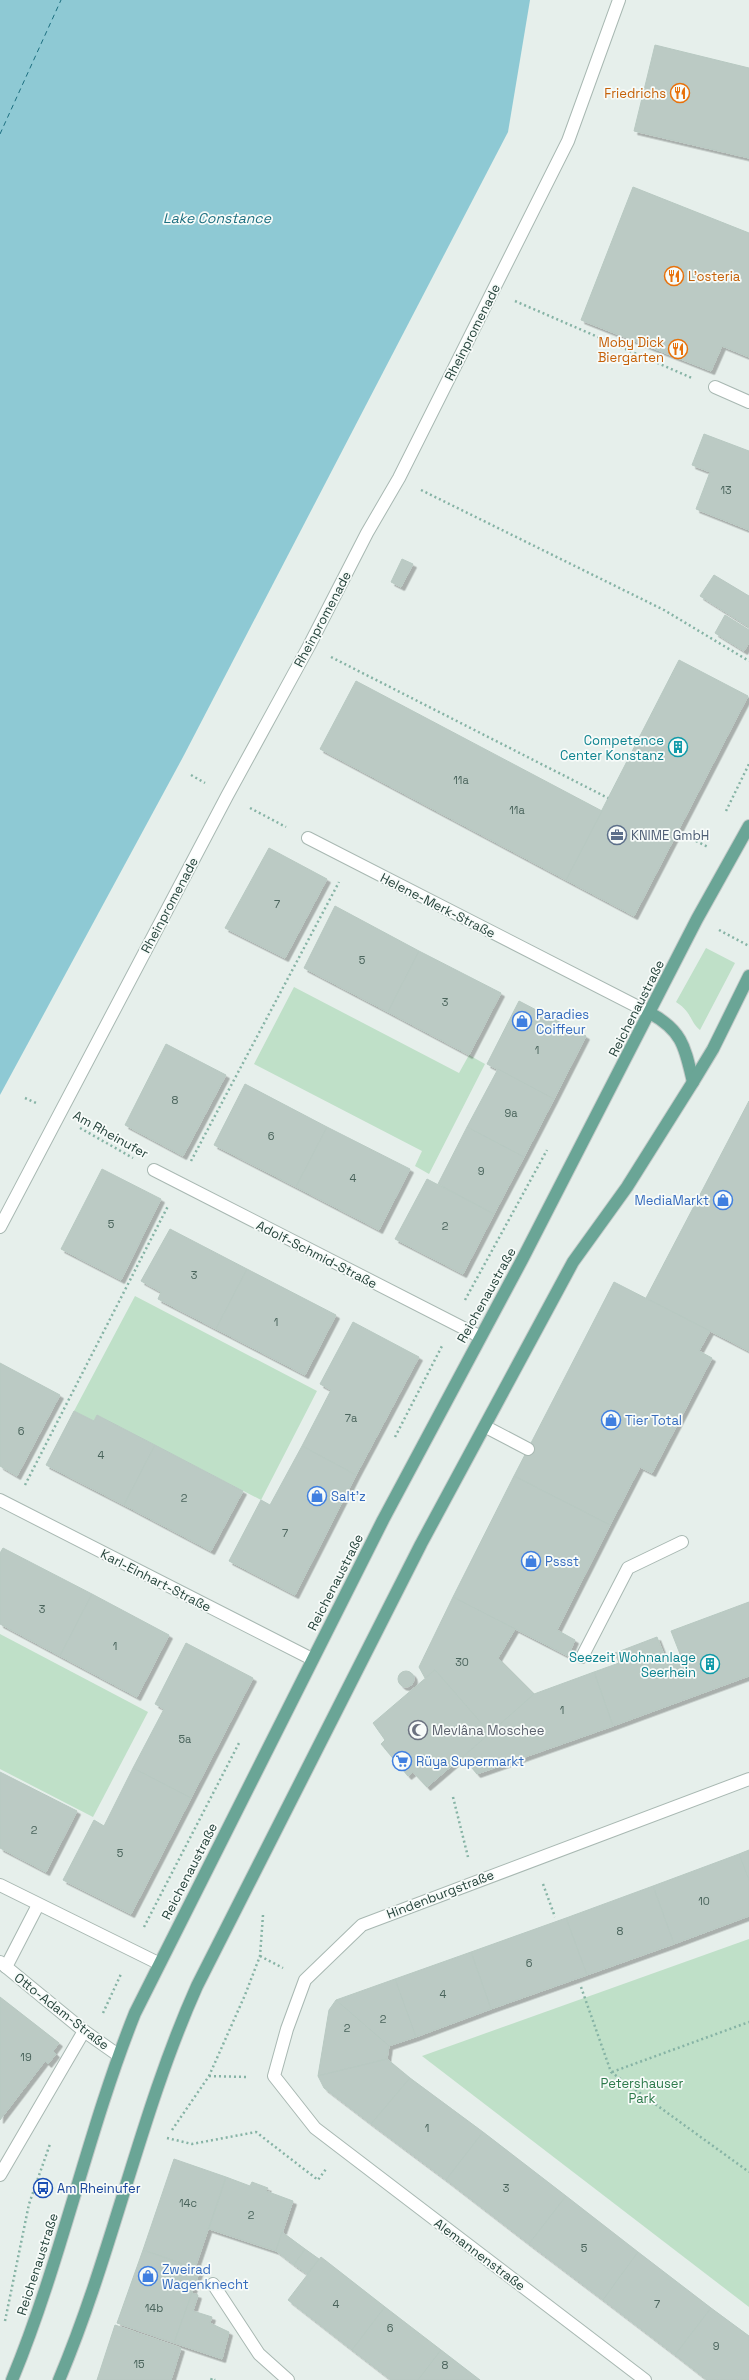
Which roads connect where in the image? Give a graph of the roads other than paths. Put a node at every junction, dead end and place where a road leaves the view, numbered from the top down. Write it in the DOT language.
graph roads {
  1 [pos="620,0"];
  2 [pos="715,387"];
  3 [pos="749,402"];
  4 [pos="749,826"];
  5 [pos="308,838"];
  6 [pos="749,976"];
  7 [pos="650,1013"];
  8 [pos="693,1082"];
  9 [pos="154,1170"];
  10 [pos="0,1227"];
  11 [pos="479,1336"];
  12 [pos="486,1427"];
  13 [pos="528,1449"];
  14 [pos="0,1500"];
  15 [pos="682,1542"];
  16 [pos="582,1657"];
  17 [pos="312,1659"];
  18 [pos="749,1779"];
  19 [pos="0,1885"];
  20 [pos="38,1905"];
  21 [pos="3,1964"];
  22 [pos="158,1964"];
  23 [pos="84,2031"];
  24 [pos="118,2054"];
  25 [pos="315,2128"];
  26 [pos="0,2175"];
  27 [pos="212,2284"];
  28 [pos="12,2380"];
  29 [pos="59,2380"];
  30 [pos="288,2380"];
  31 [pos="645,2380"];
  1 -- 10 [label="street, Rheinpromenade"];
  2 -- 3 [label="street"];
  4 -- 7 [label="main road, Reichenaustraße"];
  5 -- 7 [label="street, Helene-Merk-Straße"];
  6 -- 8 [label="main road"];
  7 -- 8 [label="main road"];
  7 -- 11 [label="main road, Reichenaustraße"];
  8 -- 12 [label="main road"];
  9 -- 11 [label="street, Adolf-Schmid-Straße"];
  11 -- 17 [label="main road, Reichenaustraße"];
  12 -- 13 [label="street"];
  12 -- 29 [label="main road"];
  14 -- 17 [label="street, Karl-Einhart-Straße"];
  15 -- 16 [label="street"];
  17 -- 22 [label="main road, Reichenaustraße"];
  18 -- 25 [label="street, Hindenburgstraße"];
  19 -- 20 [label="street"];
  20 -- 21 [label="street, Otto-Adam-Straße"];
  20 -- 22 [label="street"];
  21 -- 23 [label="street, Otto-Adam-Straße"];
  22 -- 24 [label="main road, Reichenaustraße"];
  23 -- 24 [label="street, Otto-Adam-Straße"];
  23 -- 26 [label="street"];
  24 -- 28 [label="main road, Reichenaustraße"];
  25 -- 31 [label="street, Alemannenstraße"];
  27 -- 30 [label="street"];
}
